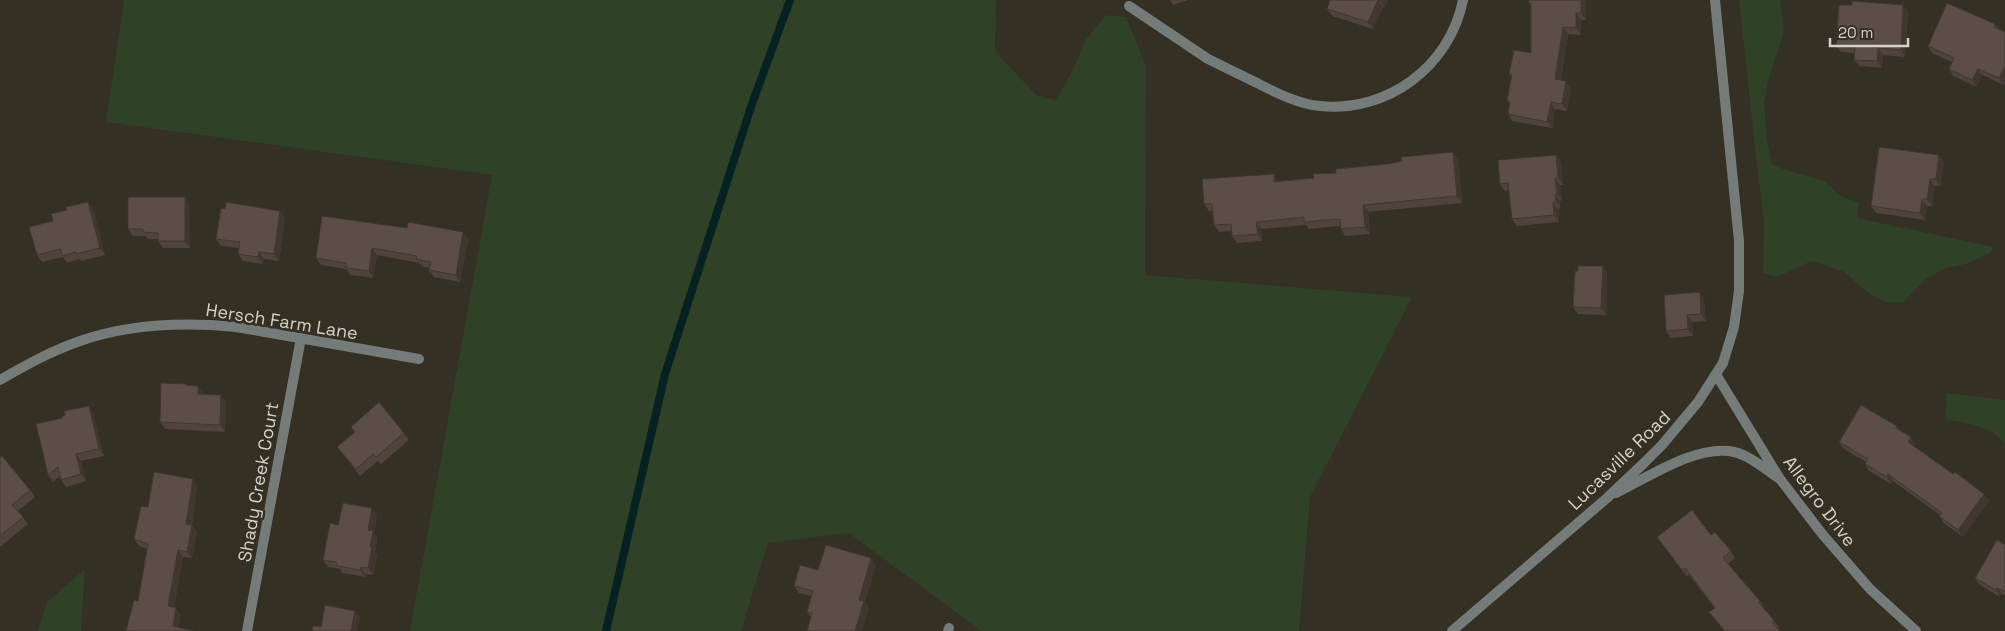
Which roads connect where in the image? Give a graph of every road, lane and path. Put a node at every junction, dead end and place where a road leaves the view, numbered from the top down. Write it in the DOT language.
graph roads {
  1 [pos="1463,0"];
  2 [pos="1715,0"];
  3 [pos="1129,6"];
  4 [pos="301,338"];
  5 [pos="419,359"];
  6 [pos="1717,376"];
  7 [pos="0,380"];
  8 [pos="1780,479"];
  9 [pos="1606,498"];
  10 [pos="247,631"];
  11 [pos="1452,631"];
  12 [pos="1916,631"];
  1 -- 3 [label="street"];
  2 -- 6 [label="street, Lucasville Road"];
  4 -- 5 [label="street, Hersch Farm Lane"];
  4 -- 7 [label="street, Hersch Farm Lane"];
  4 -- 10 [label="street, Shady Creek Court"];
  6 -- 8 [label="street, Allegro Drive"];
  6 -- 9 [label="street, Lucasville Road"];
  8 -- 9 [label="street"];
  8 -- 12 [label="street, Allegro Drive"];
  9 -- 11 [label="street, Lucasville Road"];
}
